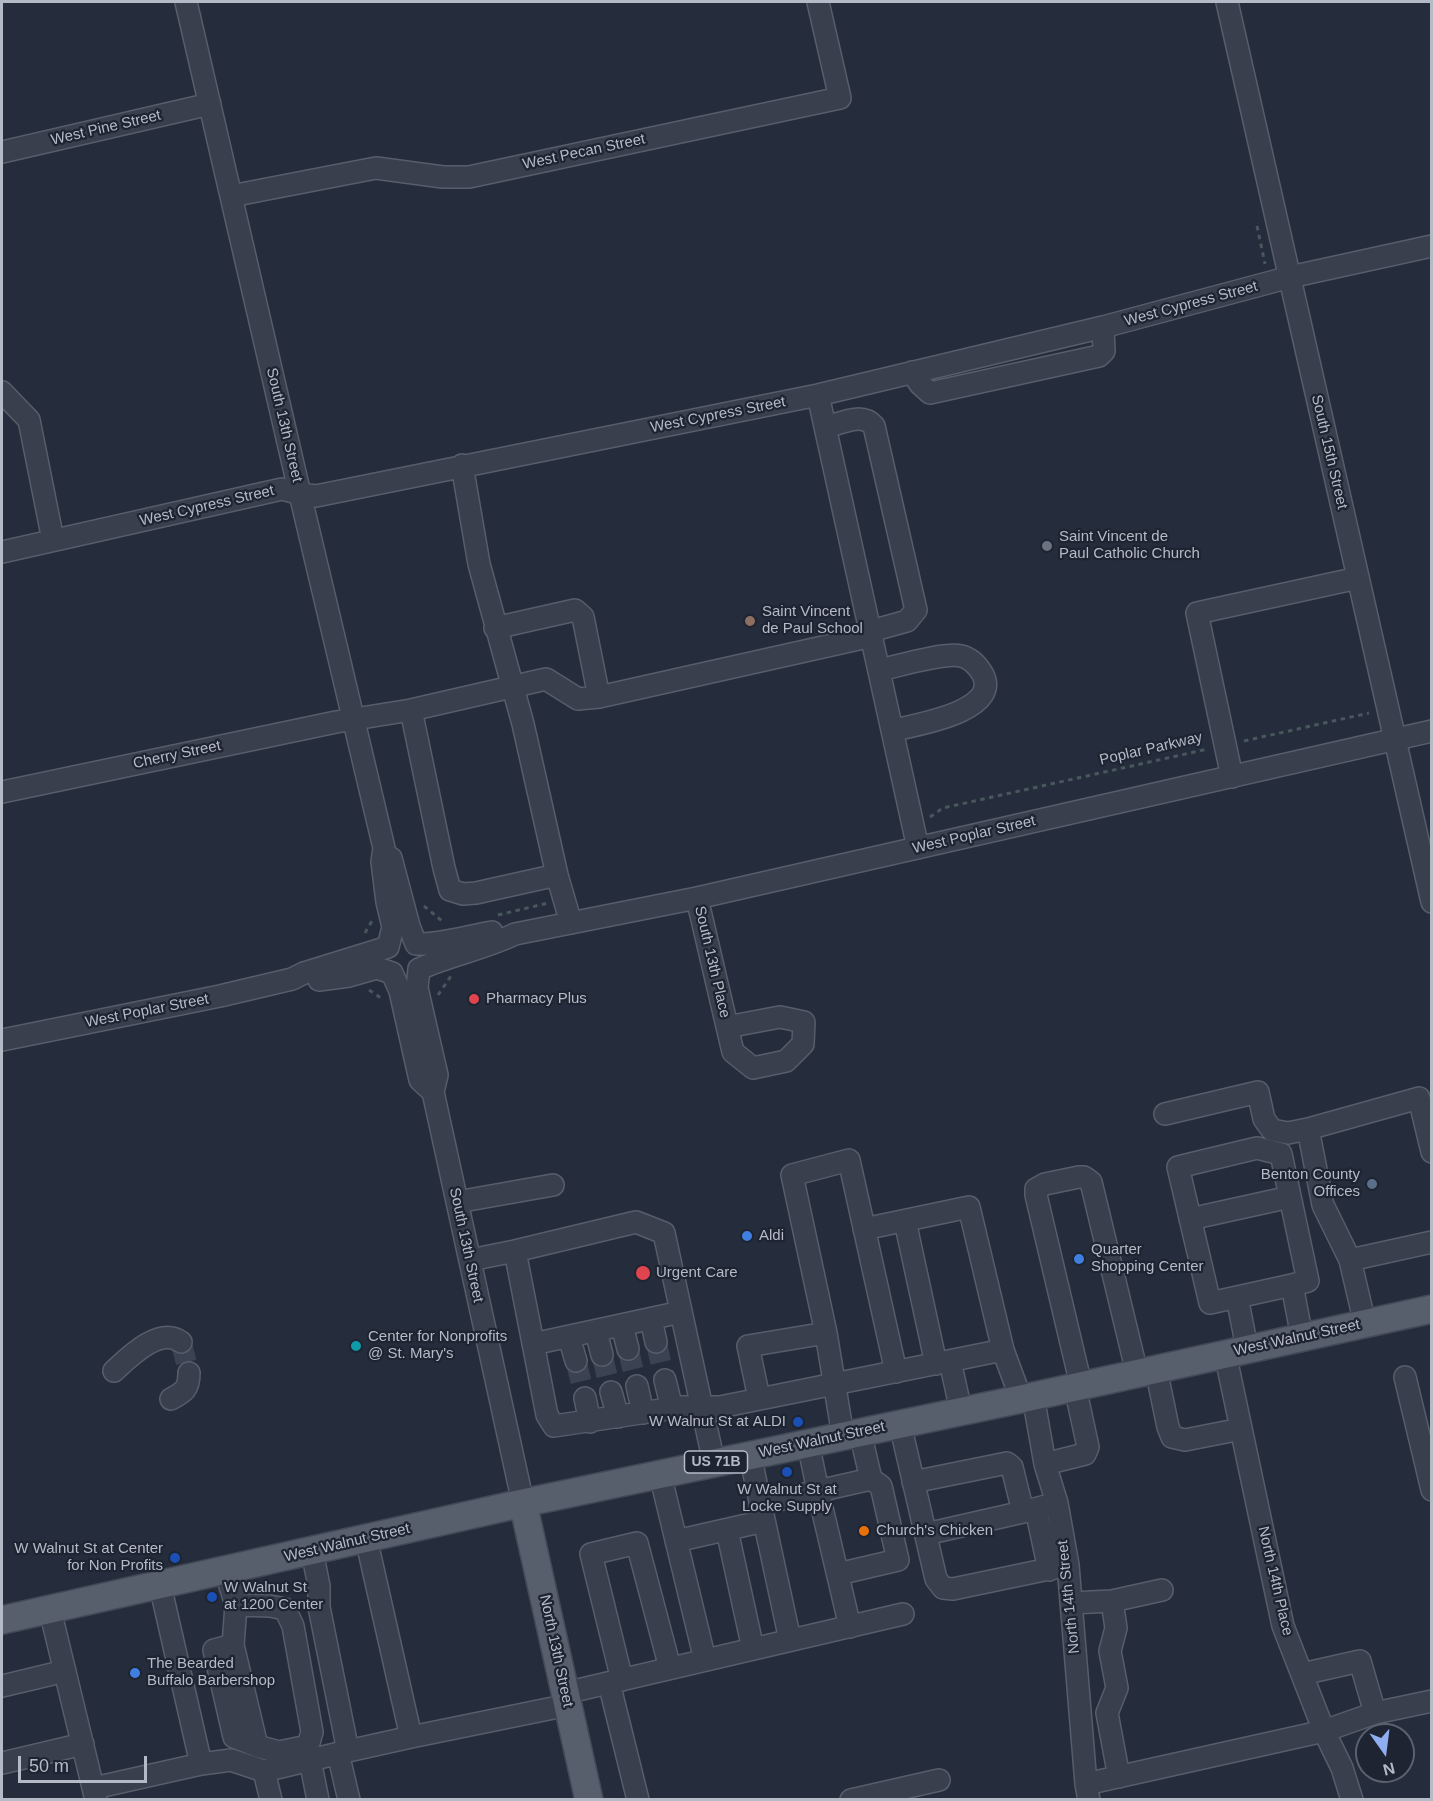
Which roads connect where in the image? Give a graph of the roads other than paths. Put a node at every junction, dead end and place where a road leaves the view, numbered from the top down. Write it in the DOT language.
graph roads {
  1 [pos="186,2"];
  2 [pos="818,2"];
  3 [pos="1227,2"];
  4 [pos="210,104"];
  5 [pos="2,152"];
  6 [pos="231,196"];
  7 [pos="1431,246"];
  8 [pos="1290,277"];
  9 [pos="2,392"];
  10 [pos="818,395"];
  11 [pos="826,427"];
  12 [pos="462,465"];
  13 [pos="300,494"];
  14 [pos="53,540"];
  15 [pos="2,552"];
  16 [pos="1358,578"];
  17 [pos="495,628"];
  18 [pos="872,633"];
  19 [pos="880,670"];
  20 [pos="513,687"];
  21 [pos="599,697"];
  22 [pos="411,710"];
  23 [pos="352,720"];
  24 [pos="894,730"];
  25 [pos="1431,731"];
  26 [pos="1395,740"];
  27 [pos="1232,777"];
  28 [pos="2,792"];
  29 [pos="384,848"];
  30 [pos="918,848"];
  31 [pos="557,875"];
  32 [pos="697,898"];
  33 [pos="1431,902"];
  34 [pos="571,923"];
  35 [pos="515,934"];
  36 [pos="416,945"];
  37 [pos="388,947"];
  38 [pos="419,969"];
  39 [pos="392,974"];
  40 [pos="292,979"];
  41 [pos="727,1027"];
  42 [pos="2,1040"];
  43 [pos="433,1092"];
  44 [pos="1425,1097"];
  45 [pos="1165,1114"];
  46 [pos="1308,1129"];
  47 [pos="1431,1152"];
  48 [pos="553,1185"];
  49 [pos="1290,1197"];
  50 [pos="457,1202"];
  51 [pos="1190,1220"];
  52 [pos="905,1221"];
  53 [pos="864,1229"];
  54 [pos="1431,1242"];
  55 [pos="515,1251"];
  56 [pos="470,1260"];
  57 [pos="1350,1260"];
  58 [pos="1292,1285"];
  59 [pos="1237,1297"];
  60 [pos="1431,1309"];
  61 [pos="681,1312"];
  62 [pos="651,1319"];
  63 [pos="1365,1324"];
  64 [pos="622,1325"];
  65 [pos="596,1331"];
  66 [pos="826,1333"];
  67 [pos="570,1337"];
  68 [pos="1302,1337"];
  69 [pos="180,1342"];
  70 [pos="656,1342"];
  71 [pos="533,1344"];
  72 [pos="628,1349"];
  73 [pos="1003,1350"];
  74 [pos="1236,1351"];
  75 [pos="602,1355"];
  76 [pos="576,1361"];
  77 [pos="943,1363"];
  78 [pos="114,1371"];
  79 [pos="1146,1371"];
  80 [pos="896,1372"];
  81 [pos="189,1373"];
  82 [pos="1406,1377"];
  83 [pos="664,1380"];
  84 [pos="834,1384"];
  85 [pos="637,1386"];
  86 [pos="1078,1386"];
  87 [pos="611,1392"];
  88 [pos="1027,1397"];
  89 [pos="585,1398"];
  90 [pos="759,1398"];
  91 [pos="171,1399"];
  92 [pos="701,1407"];
  93 [pos="672,1409"];
  94 [pos="961,1411"];
  95 [pos="643,1413"];
  96 [pos="618,1417"];
  97 [pos="591,1422"];
  98 [pos="900,1424"];
  99 [pos="1241,1429"];
  100 [pos="852,1434"];
  101 [pos="808,1443"];
  102 [pos="750,1455"];
  103 [pos="714,1463"];
  104 [pos="1045,1464"];
  105 [pos="660,1474"];
  106 [pos="871,1479"];
  107 [pos="913,1482"];
  108 [pos="1431,1490"];
  109 [pos="818,1491"];
  110 [pos="524,1503"];
  111 [pos="1039,1508"];
  112 [pos="762,1513"];
  113 [pos="727,1530"];
  114 [pos="926,1534"];
  115 [pos="366,1538"];
  116 [pos="676,1541"];
  117 [pos="312,1551"];
  118 [pos="1059,1567"];
  119 [pos="225,1570"];
  120 [pos="838,1574"];
  121 [pos="160,1585"];
  122 [pos="1162,1590"];
  123 [pos="1112,1601"];
  124 [pos="1071,1603"];
  125 [pos="236,1605"];
  126 [pos="50,1610"];
  127 [pos="903,1614"];
  128 [pos="2,1620"];
  129 [pos="850,1627"];
  130 [pos="790,1640"];
  131 [pos="753,1649"];
  132 [pos="705,1660"];
  133 [pos="669,1668"];
  134 [pos="65,1671"];
  135 [pos="1302,1674"];
  136 [pos="616,1681"];
  137 [pos="2,1686"];
  138 [pos="567,1700"];
  139 [pos="1431,1701"];
  140 [pos="1375,1713"];
  141 [pos="1324,1731"];
  142 [pos="411,1737"];
  143 [pos="83,1744"];
  144 [pos="343,1752"];
  145 [pos="310,1760"];
  146 [pos="2,1763"];
  147 [pos="201,1764"];
  148 [pos="264,1771"];
  149 [pos="1119,1776"];
  150 [pos="939,1780"];
  151 [pos="1088,1792"];
  152 [pos="95,1794"];
  153 [pos="271,1800"];
  154 [pos="318,1800"];
  155 [pos="349,1800"];
  156 [pos="588,1800"];
  157 [pos="638,1800"];
  158 [pos="851,1800"];
  159 [pos="1352,1800"];
  1 -- 4 [label="street, South 13th Street"];
  2 -- 6 [label="street, West Pecan Street"];
  3 -- 8 [label="street, South 15th Street"];
  4 -- 5 [label="street, West Pine Street"];
  4 -- 6 [label="street, South 13th Street"];
  6 -- 13 [label="street, South 13th Street"];
  7 -- 8 [label="street, West Cypress Street"];
  8 -- 10 [label="street, West Cypress Street"];
  8 -- 16 [label="street, South 15th Street"];
  9 -- 14 [label="street"];
  10 -- 11 [label="street"];
  10 -- 12 [label="street, West Cypress Street"];
  11 -- 18 [label="street"];
  11 -- 18 [label="street, Cherry Street"];
  12 -- 13 [label="street, West Cypress Street"];
  12 -- 17 [label="street"];
  13 -- 14 [label="street, West Cypress Street"];
  13 -- 23 [label="street, South 13th Street"];
  14 -- 15 [label="street, West Cypress Street"];
  16 -- 26 [label="street, South 15th Street"];
  16 -- 27 [label="street"];
  17 -- 20 [label="street"];
  17 -- 21 [label="street"];
  18 -- 19 [label="street"];
  18 -- 21 [label="street, Cherry Street"];
  19 -- 24 [label="street"];
  19 -- 24 [label="street"];
  20 -- 21 [label="street, Cherry Street"];
  20 -- 22 [label="street, Cherry Street"];
  20 -- 31 [label="street"];
  22 -- 23 [label="street, Cherry Street"];
  22 -- 31 [label="street"];
  23 -- 28 [label="street, Cherry Street"];
  23 -- 29 [label="street, South 13th Street"];
  24 -- 30 [label="street"];
  25 -- 26 [label="street, West Poplar Street"];
  26 -- 27 [label="street, West Poplar Street"];
  26 -- 33 [label="street, South 15th Street"];
  27 -- 30 [label="street, West Poplar Street"];
  29 -- 36 [label="street, South 13th Street"];
  29 -- 37 [label="street, South 13th Street"];
  30 -- 32 [label="street, West Poplar Street"];
  31 -- 34 [label="street"];
  32 -- 34 [label="street, West Poplar Street"];
  32 -- 41 [label="street, South 13th Place"];
  34 -- 35 [label="street, West Poplar Street"];
  35 -- 36 [label="street, West Poplar Street"];
  35 -- 38 [label="street, West Poplar Street"];
  36 -- 37 [label="street"];
  36 -- 38 [label="street"];
  37 -- 39 [label="street"];
  37 -- 40 [label="street, West Poplar Street"];
  38 -- 39 [label="street"];
  38 -- 43 [label="street, South 13th Street"];
  39 -- 40 [label="street, West Poplar Street"];
  39 -- 43 [label="street, South 13th Street"];
  40 -- 42 [label="street, West Poplar Street"];
  43 -- 50 [label="street, South 13th Street"];
  44 -- 46 [label="street"];
  44 -- 47 [label="street"];
  45 -- 46 [label="street"];
  46 -- 57 [label="street"];
  48 -- 50 [label="street"];
  49 -- 51 [label="street"];
  49 -- 51 [label="street"];
  49 -- 58 [label="street"];
  50 -- 56 [label="street, South 13th Street"];
  51 -- 59 [label="street"];
  52 -- 53 [label="street"];
  52 -- 73 [label="street, North 14th Street"];
  52 -- 77 [label="street"];
  53 -- 66 [label="street"];
  53 -- 80 [label="street"];
  54 -- 57 [label="street"];
  55 -- 56 [label="street"];
  55 -- 61 [label="street"];
  55 -- 71 [label="street"];
  56 -- 110 [label="street, South 13th Street"];
  57 -- 63 [label="street"];
  58 -- 59 [label="street"];
  58 -- 68 [label="street"];
  59 -- 74 [label="street, North 14th Place"];
  60 -- 63 [label="main road, West Walnut Street / US 71B"];
  61 -- 62 [label="street"];
  61 -- 92 [label="street"];
  62 -- 64 [label="street"];
  62 -- 70 [label="street"];
  63 -- 68 [label="main road, West Walnut Street / US 71B"];
  64 -- 65 [label="street"];
  64 -- 72 [label="street"];
  65 -- 67 [label="street"];
  65 -- 75 [label="street"];
  66 -- 84 [label="street"];
  66 -- 90 [label="street"];
  67 -- 71 [label="street"];
  67 -- 76 [label="street"];
  68 -- 74 [label="main road, West Walnut Street / US 71B"];
  69 -- 78 [label="street"];
  71 -- 97 [label="street"];
  73 -- 77 [label="street"];
  73 -- 88 [label="street, North 14th Street"];
  74 -- 79 [label="main road, West Walnut Street / US 71B"];
  74 -- 99 [label="street, North 14th Place"];
  77 -- 80 [label="street"];
  77 -- 94 [label="street"];
  79 -- 86 [label="main road, West Walnut Street / US 71B"];
  79 -- 86 [label="street"];
  79 -- 99 [label="street"];
  80 -- 84 [label="street"];
  81 -- 91 [label="street"];
  82 -- 108 [label="street"];
  83 -- 93 [label="street"];
  84 -- 90 [label="street"];
  84 -- 100 [label="street"];
  85 -- 95 [label="street"];
  86 -- 88 [label="main road, West Walnut Street / US 71B"];
  86 -- 104 [label="street"];
  87 -- 96 [label="street"];
  88 -- 94 [label="main road, West Walnut Street / US 71B"];
  88 -- 104 [label="street, North 14th Street"];
  89 -- 97 [label="street"];
  90 -- 92 [label="street"];
  92 -- 93 [label="street"];
  92 -- 103 [label="street"];
  93 -- 95 [label="street"];
  94 -- 98 [label="main road, West Walnut Street / US 71B"];
  95 -- 96 [label="street"];
  96 -- 97 [label="street"];
  98 -- 100 [label="main road, West Walnut Street / US 71B"];
  98 -- 107 [label="street"];
  99 -- 135 [label="street, North 14th Place"];
  100 -- 101 [label="main road, West Walnut Street / US 71B"];
  100 -- 106 [label="street"];
  101 -- 102 [label="main road, West Walnut Street / US 71B"];
  101 -- 109 [label="street"];
  102 -- 103 [label="main road, West Walnut Street / US 71B"];
  102 -- 112 [label="street"];
  103 -- 105 [label="main road, West Walnut Street / US 71B"];
  104 -- 111 [label="street, North 14th Street"];
  105 -- 110 [label="main road, West Walnut Street / US 71B"];
  105 -- 116 [label="street"];
  106 -- 109 [label="street"];
  106 -- 120 [label="street"];
  107 -- 111 [label="street"];
  107 -- 114 [label="street"];
  109 -- 112 [label="street"];
  109 -- 120 [label="street"];
  110 -- 115 [label="main road, West Walnut Street / US 71B"];
  110 -- 138 [label="main road, North 13th Street"];
  111 -- 114 [label="street"];
  111 -- 118 [label="street, North 14th Street"];
  112 -- 113 [label="street"];
  112 -- 130 [label="street"];
  113 -- 116 [label="street"];
  113 -- 131 [label="street"];
  114 -- 118 [label="street"];
  115 -- 117 [label="main road, West Walnut Street / US 71B"];
  115 -- 142 [label="street"];
  116 -- 132 [label="street"];
  117 -- 119 [label="main road, West Walnut Street / US 71B"];
  117 -- 144 [label="street"];
  118 -- 124 [label="street, North 14th Street"];
  119 -- 121 [label="main road, West Walnut Street / US 71B"];
  119 -- 125 [label="street"];
  120 -- 129 [label="street"];
  121 -- 126 [label="main road, West Walnut Street / US 71B"];
  121 -- 147 [label="street"];
  122 -- 123 [label="street"];
  123 -- 124 [label="street"];
  123 -- 149 [label="street"];
  124 -- 151 [label="street, North 14th Street"];
  125 -- 125 [label="street"];
  126 -- 128 [label="main road, West Walnut Street / US 71B"];
  126 -- 134 [label="street"];
  127 -- 129 [label="street"];
  129 -- 130 [label="street"];
  130 -- 131 [label="street"];
  131 -- 132 [label="street"];
  132 -- 133 [label="street"];
  133 -- 136 [label="street"];
  133 -- 136 [label="street"];
  134 -- 137 [label="street"];
  134 -- 143 [label="street"];
  135 -- 140 [label="street"];
  135 -- 141 [label="street, North 14th Place"];
  136 -- 138 [label="street"];
  136 -- 157 [label="street"];
  138 -- 142 [label="street"];
  138 -- 156 [label="main road, North 13th Street"];
  139 -- 140 [label="street"];
  140 -- 141 [label="street"];
  141 -- 149 [label="street"];
  141 -- 159 [label="street, North 14th Place"];
  142 -- 144 [label="street"];
  143 -- 146 [label="street"];
  143 -- 152 [label="street"];
  144 -- 145 [label="street"];
  144 -- 155 [label="street"];
  145 -- 148 [label="street"];
  145 -- 154 [label="street"];
  147 -- 148 [label="street"];
  147 -- 152 [label="street"];
  148 -- 153 [label="street"];
  149 -- 151 [label="street"];
  150 -- 158 [label="street"];
}
